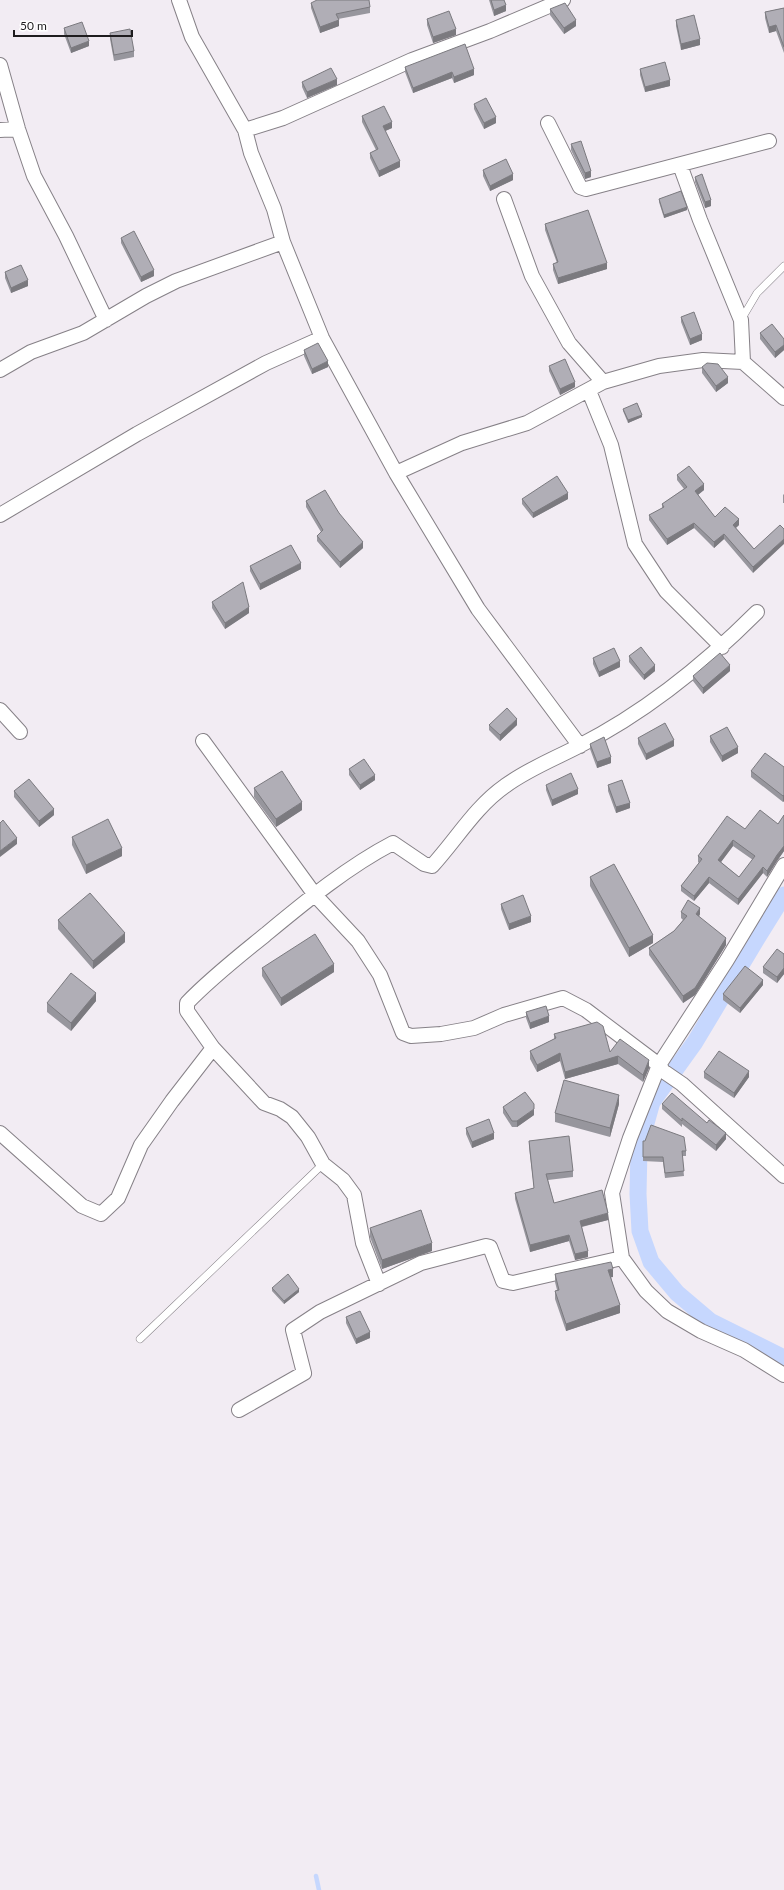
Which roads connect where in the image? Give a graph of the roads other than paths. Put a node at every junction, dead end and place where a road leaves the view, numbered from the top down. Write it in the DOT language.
graph roads {
  1 [pos="179,0"];
  2 [pos="563,0"];
  3 [pos="546,3"];
  4 [pos="0,65"];
  5 [pos="548,123"];
  6 [pos="18,129"];
  7 [pos="0,130"];
  8 [pos="245,130"];
  9 [pos="769,141"];
  10 [pos="680,165"];
  11 [pos="504,199"];
  12 [pos="283,242"];
  13 [pos="784,266"];
  14 [pos="106,320"];
  15 [pos="741,320"];
  16 [pos="322,338"];
  17 [pos="743,362"];
  18 [pos="0,370"];
  19 [pos="603,382"];
  20 [pos="589,391"];
  21 [pos="784,398"];
  22 [pos="396,473"];
  23 [pos="0,515"];
  24 [pos="757,612"];
  25 [pos="722,647"];
  26 [pos="0,710"];
  27 [pos="20,732"];
  28 [pos="203,740"];
  29 [pos="580,746"];
  30 [pos="784,865"];
  31 [pos="315,895"];
  32 [pos="213,1048"];
  33 [pos="661,1068"];
  34 [pos="0,1133"];
  35 [pos="323,1164"];
  36 [pos="783,1173"];
  37 [pos="622,1258"];
  38 [pos="379,1284"];
  39 [pos="140,1339"];
  40 [pos="784,1375"];
  41 [pos="239,1410"];
  1 -- 8 [label="street"];
  2 -- 3 [label="street"];
  3 -- 8 [label="street"];
  4 -- 6 [label="street"];
  5 -- 10 [label="street"];
  6 -- 7 [label="street"];
  6 -- 14 [label="street"];
  8 -- 12 [label="street"];
  9 -- 10 [label="street"];
  10 -- 15 [label="street"];
  11 -- 19 [label="street"];
  12 -- 14 [label="street"];
  12 -- 16 [label="street"];
  13 -- 15 [label="lane"];
  14 -- 18 [label="street"];
  15 -- 17 [label="street"];
  16 -- 22 [label="street"];
  16 -- 23 [label="street"];
  17 -- 19 [label="street"];
  17 -- 21 [label="street"];
  19 -- 20 [label="street"];
  20 -- 22 [label="street"];
  20 -- 25 [label="street"];
  22 -- 29 [label="street"];
  24 -- 25 [label="street"];
  25 -- 29 [label="street"];
  26 -- 27 [label="street"];
  28 -- 31 [label="street"];
  29 -- 31 [label="street"];
  30 -- 33 [label="street"];
  31 -- 32 [label="street"];
  31 -- 33 [label="street"];
  32 -- 34 [label="street"];
  32 -- 35 [label="street"];
  33 -- 36 [label="street"];
  33 -- 37 [label="street"];
  35 -- 38 [label="street"];
  35 -- 39 [label="lane"];
  37 -- 38 [label="street"];
  37 -- 40 [label="street"];
  38 -- 41 [label="street"];
}
